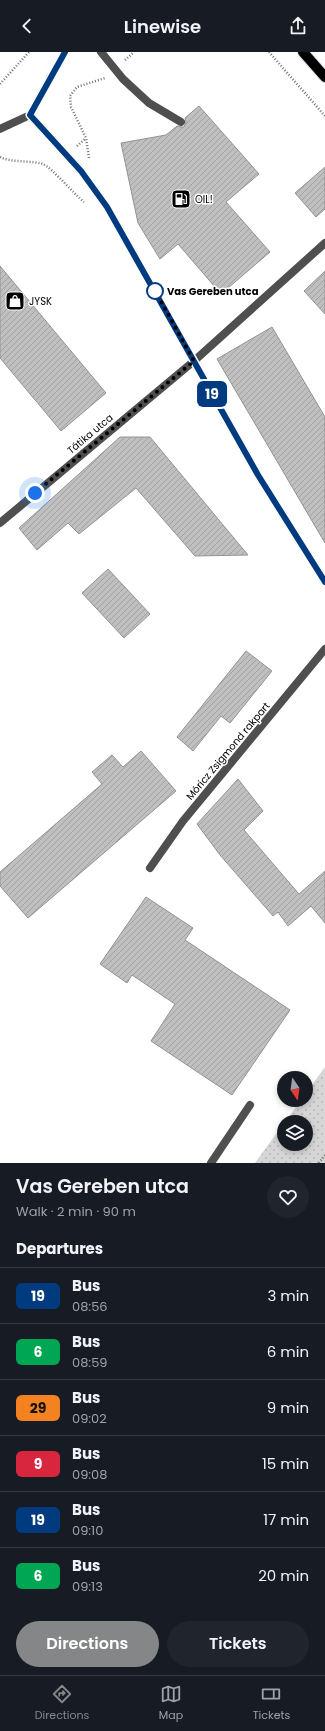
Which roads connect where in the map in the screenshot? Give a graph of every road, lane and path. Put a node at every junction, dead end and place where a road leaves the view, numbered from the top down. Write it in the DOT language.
graph roads {
  1 [pos="29,52"];
  2 [pos="65,52"];
  3 [pos="101,52"];
  4 [pos="133,52"];
  5 [pos="269,52"];
  6 [pos="303,52"];
  7 [pos="115,70"];
  8 [pos="325,77"];
  9 [pos="0,84"];
  10 [pos="30,115"];
  11 [pos="325,116"];
  12 [pos="181,122"];
  13 [pos="0,129"];
  14 [pos="86,138"];
  15 [pos="0,157"];
  16 [pos="51,170"];
  17 [pos="325,243"];
  18 [pos="194,361"];
  19 [pos="0,523"];
  20 [pos="325,582"];
  21 [pos="325,649"];
  22 [pos="150,868"];
  23 [pos="250,1105"];
  24 [pos="325,1155"];
  25 [pos="211,1163"];
  26 [pos="319,1163"];
  1 -- 9 [label="path"];
  2 -- 10 [label="street"];
  3 -- 7 [label="street"];
  4 -- 7 [label="path"];
  5 -- 11 [label="path"];
  6 -- 8 [label="main road"];
  7 -- 12 [label="street"];
  7 -- 14 [label="path"];
  10 -- 13 [label="street"];
  10 -- 18 [label="street"];
  15 -- 16 [label="path"];
  17 -- 18 [label="street, Tátika utca"];
  18 -- 19 [label="street, Tátika utca"];
  18 -- 20 [label="street"];
  21 -- 22 [label="street, Móricz Zsigmond rakpart"];
  23 -- 25 [label="street"];
  24 -- 26 [label="path"];
}
